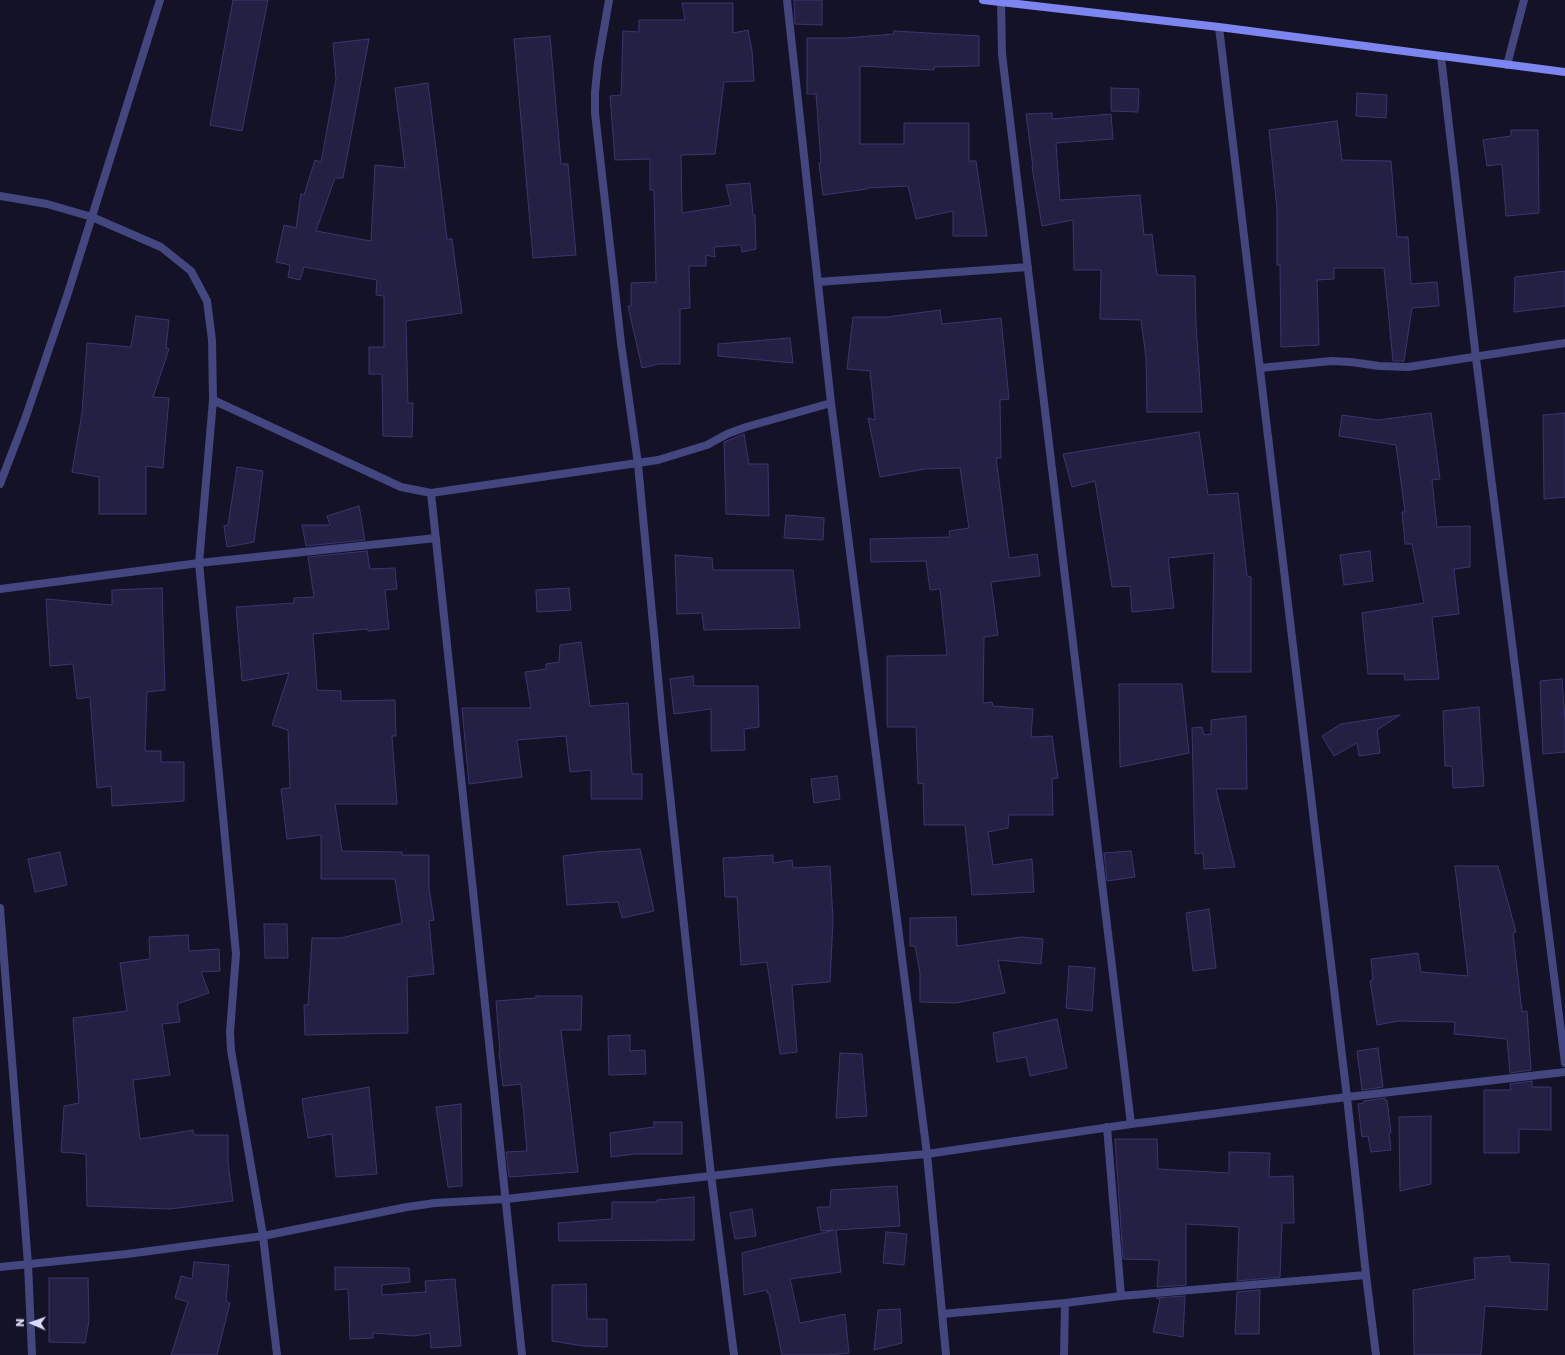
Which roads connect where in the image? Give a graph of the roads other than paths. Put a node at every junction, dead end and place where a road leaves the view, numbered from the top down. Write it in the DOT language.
graph roads {
  1 [pos="160,0"];
  2 [pos="609,0"];
  3 [pos="787,0"];
  4 [pos="983,0"];
  5 [pos="1524,0"];
  6 [pos="1001,1"];
  7 [pos="1219,28"];
  8 [pos="1441,57"];
  9 [pos="1507,65"];
  10 [pos="1565,72"];
  11 [pos="0,196"];
  12 [pos="92,217"];
  13 [pos="1028,267"];
  14 [pos="818,282"];
  15 [pos="1565,343"];
  16 [pos="1476,358"];
  17 [pos="1260,368"];
  18 [pos="213,400"];
  19 [pos="831,403"];
  20 [pos="638,464"];
  21 [pos="2,475"];
  22 [pos="0,484"];
  23 [pos="430,493"];
  24 [pos="436,538"];
  25 [pos="199,563"];
  26 [pos="0,589"];
  27 [pos="0,908"];
  28 [pos="1565,1063"];
  29 [pos="1565,1072"];
  30 [pos="1347,1097"];
  31 [pos="1131,1124"];
  32 [pos="1107,1127"];
  33 [pos="927,1154"];
  34 [pos="711,1175"];
  35 [pos="506,1199"];
  36 [pos="263,1236"];
  37 [pos="28,1264"];
  38 [pos="0,1267"];
  39 [pos="1366,1275"];
  40 [pos="1121,1296"];
  41 [pos="1065,1303"];
  42 [pos="942,1314"];
  43 [pos="32,1355"];
  44 [pos="277,1355"];
  45 [pos="522,1355"];
  46 [pos="734,1355"];
  47 [pos="946,1355"];
  48 [pos="1064,1355"];
  49 [pos="1376,1355"];
  1 -- 12 [label="street"];
  2 -- 20 [label="street"];
  3 -- 14 [label="street"];
  4 -- 6 [label="street"];
  5 -- 9 [label="street"];
  6 -- 7 [label="street"];
  6 -- 13 [label="street"];
  7 -- 8 [label="street"];
  7 -- 17 [label="street"];
  8 -- 9 [label="street"];
  8 -- 16 [label="street"];
  9 -- 10 [label="street"];
  11 -- 12 [label="street"];
  12 -- 18 [label="street"];
  12 -- 21 [label="street"];
  13 -- 14 [label="street"];
  13 -- 31 [label="street"];
  14 -- 19 [label="street"];
  15 -- 16 [label="street"];
  16 -- 17 [label="street"];
  16 -- 28 [label="street"];
  17 -- 30 [label="street"];
  18 -- 23 [label="street"];
  18 -- 25 [label="street"];
  19 -- 20 [label="street"];
  19 -- 33 [label="street"];
  20 -- 23 [label="street"];
  20 -- 34 [label="street"];
  21 -- 22 [label="street"];
  23 -- 24 [label="street"];
  24 -- 25 [label="street"];
  24 -- 35 [label="street"];
  25 -- 26 [label="street"];
  25 -- 36 [label="street"];
  27 -- 37 [label="street"];
  29 -- 30 [label="street"];
  30 -- 31 [label="street"];
  30 -- 39 [label="street"];
  31 -- 32 [label="street"];
  32 -- 33 [label="street"];
  32 -- 40 [label="street"];
  33 -- 34 [label="street"];
  33 -- 42 [label="street"];
  34 -- 35 [label="street"];
  34 -- 46 [label="street"];
  35 -- 36 [label="street"];
  35 -- 45 [label="street"];
  36 -- 37 [label="street"];
  36 -- 44 [label="street"];
  37 -- 38 [label="street"];
  37 -- 43 [label="street"];
  39 -- 40 [label="street"];
  39 -- 49 [label="street"];
  40 -- 41 [label="street"];
  41 -- 42 [label="street"];
  41 -- 48 [label="street"];
  42 -- 47 [label="street"];
}
